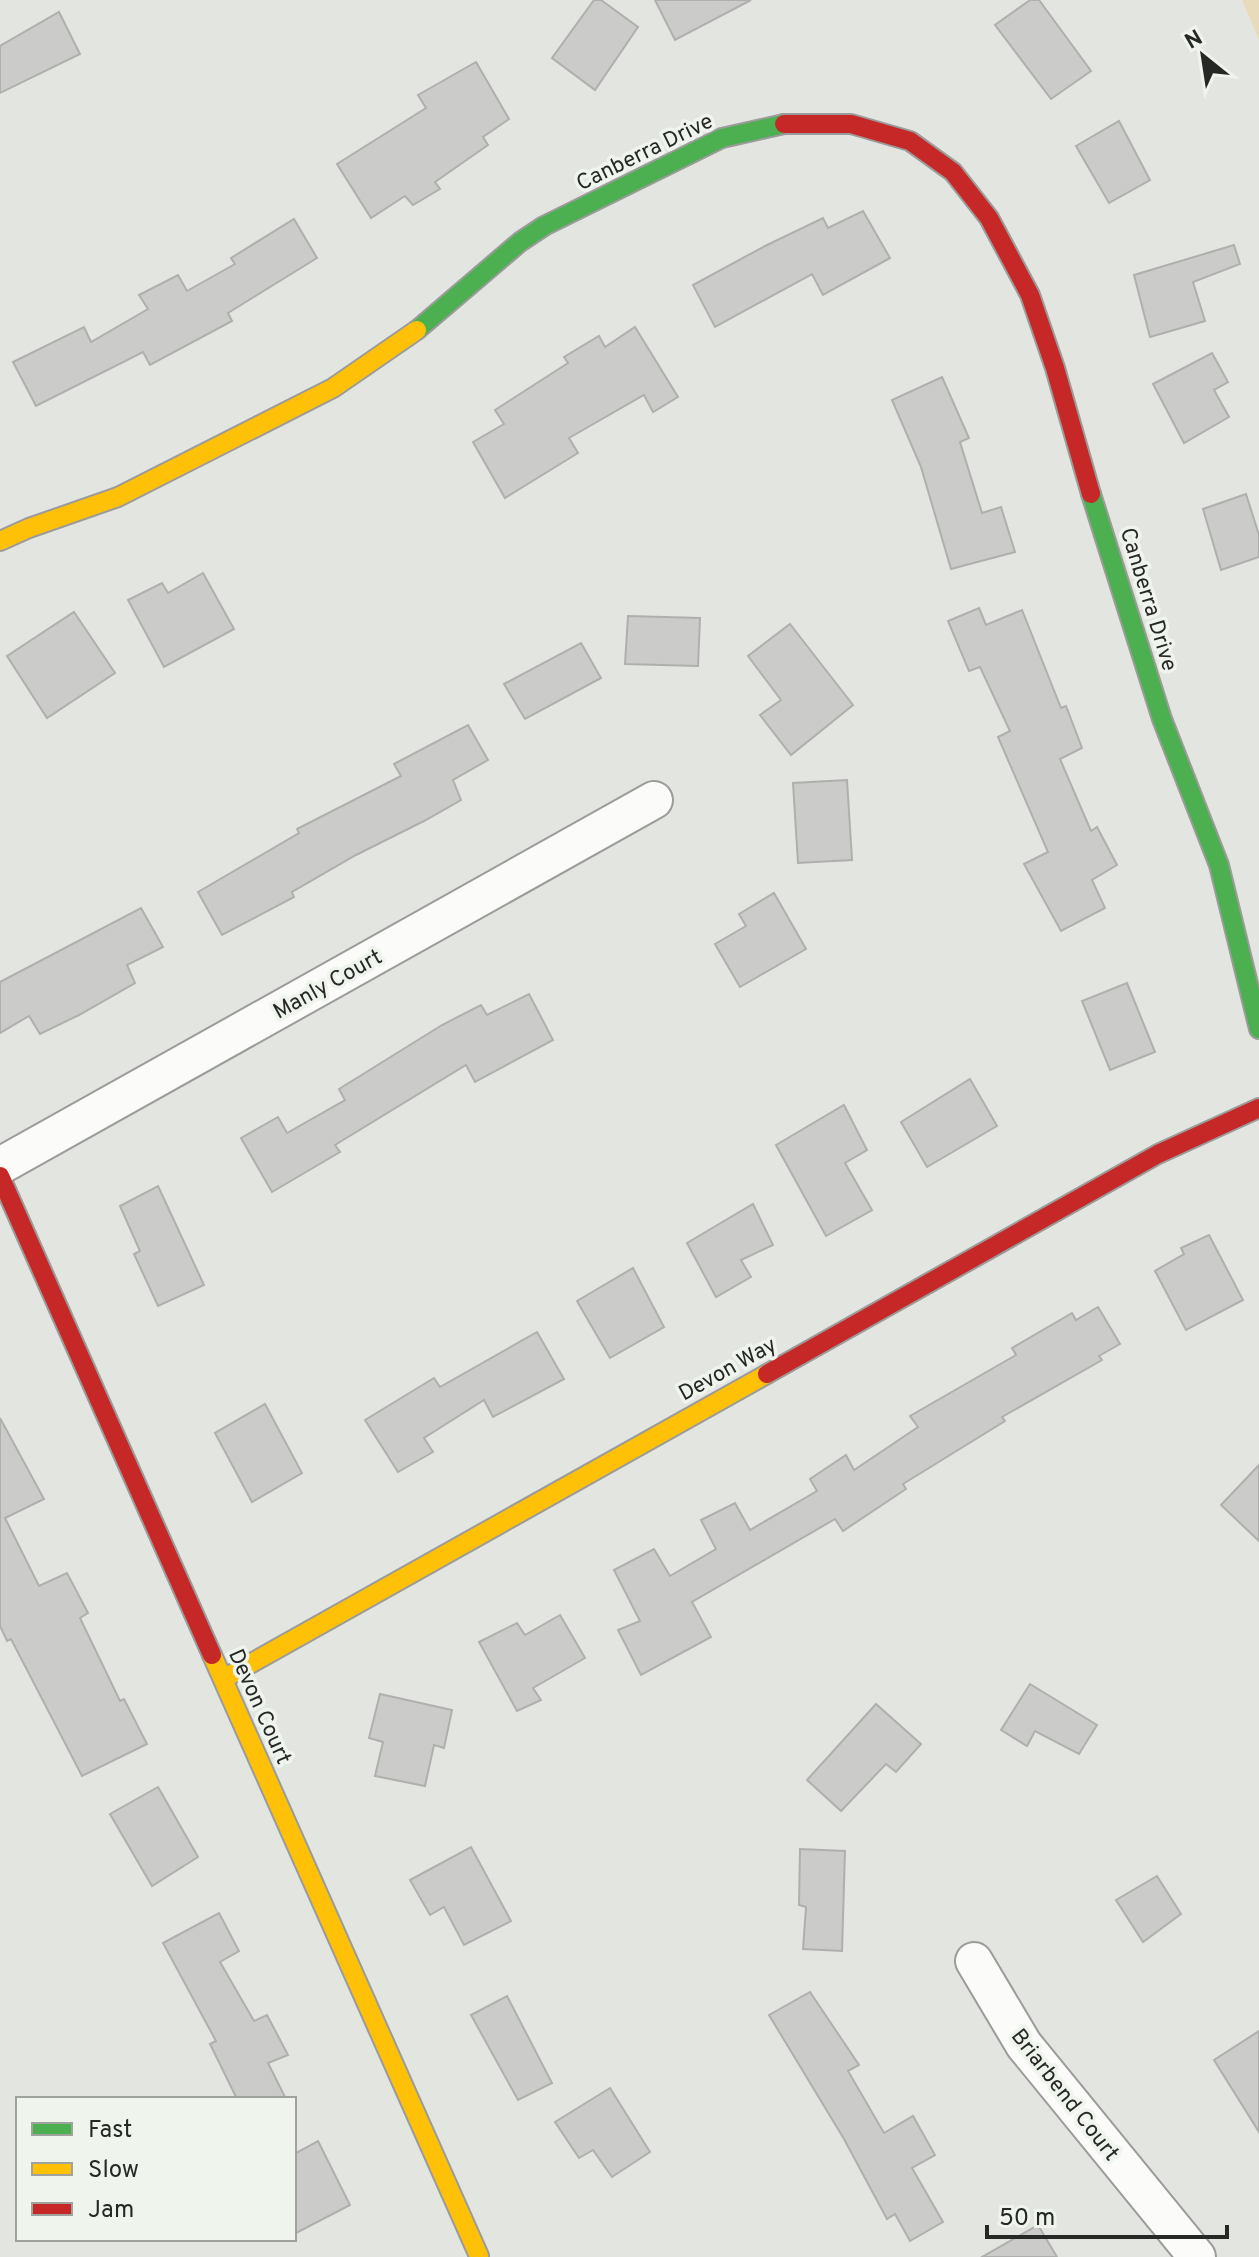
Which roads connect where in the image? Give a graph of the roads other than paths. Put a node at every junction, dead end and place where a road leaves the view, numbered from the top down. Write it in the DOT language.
graph roads {
  1 [pos="0,541"];
  2 [pos="654,800"];
  3 [pos="1259,1029"];
  4 [pos="1259,1108"];
  5 [pos="0,1166"];
  6 [pos="0,1176"];
  7 [pos="223,1679"];
  8 [pos="974,1961"];
  9 [pos="479,2256"];
  10 [pos="1197,2257"];
  1 -- 3 [label="street, Canberra Drive"];
  2 -- 5 [label="street, Manly Court"];
  4 -- 7 [label="street, Devon Way"];
  6 -- 7 [label="street, Devon Court"];
  7 -- 9 [label="street, Devon Court"];
  8 -- 10 [label="street, Briarbend Court"];
}
